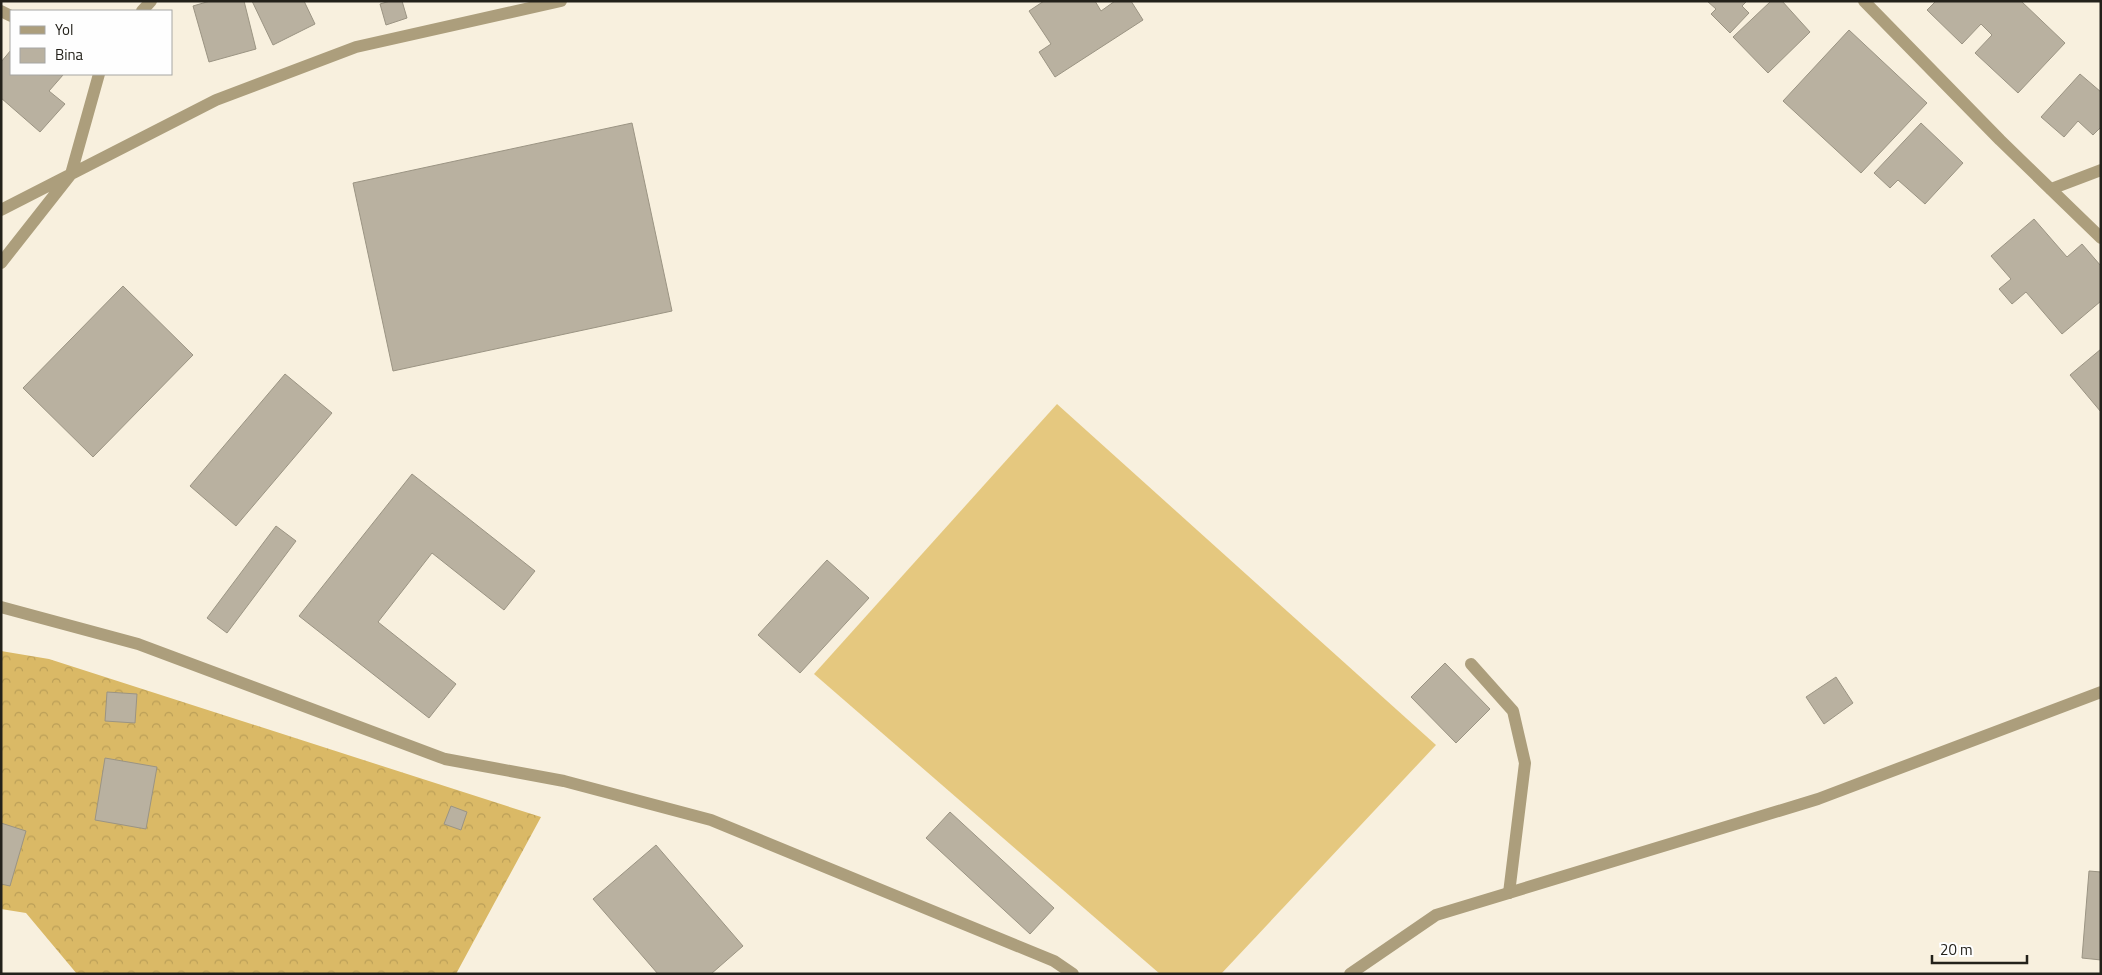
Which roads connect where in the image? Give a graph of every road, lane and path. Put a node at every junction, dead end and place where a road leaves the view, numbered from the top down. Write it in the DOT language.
graph roads {
  1 [pos="561,1"];
  2 [pos="1864,1"];
  3 [pos="99,75"];
  4 [pos="2101,170"];
  5 [pos="71,174"];
  6 [pos="2050,189"];
  7 [pos="1,210"];
  8 [pos="2101,238"];
  9 [pos="1,263"];
  10 [pos="1,607"];
  11 [pos="1471,664"];
  12 [pos="2101,692"];
  13 [pos="1509,893"];
  14 [pos="1073,974"];
  15 [pos="1350,974"];
  1 -- 5 [label="street"];
  2 -- 6 [label="street"];
  3 -- 5 [label="street"];
  4 -- 6 [label="street"];
  5 -- 7 [label="street"];
  5 -- 9 [label="street"];
  6 -- 8 [label="street"];
  10 -- 14 [label="street"];
  11 -- 13 [label="street"];
  12 -- 13 [label="street"];
  13 -- 15 [label="street"];
}
